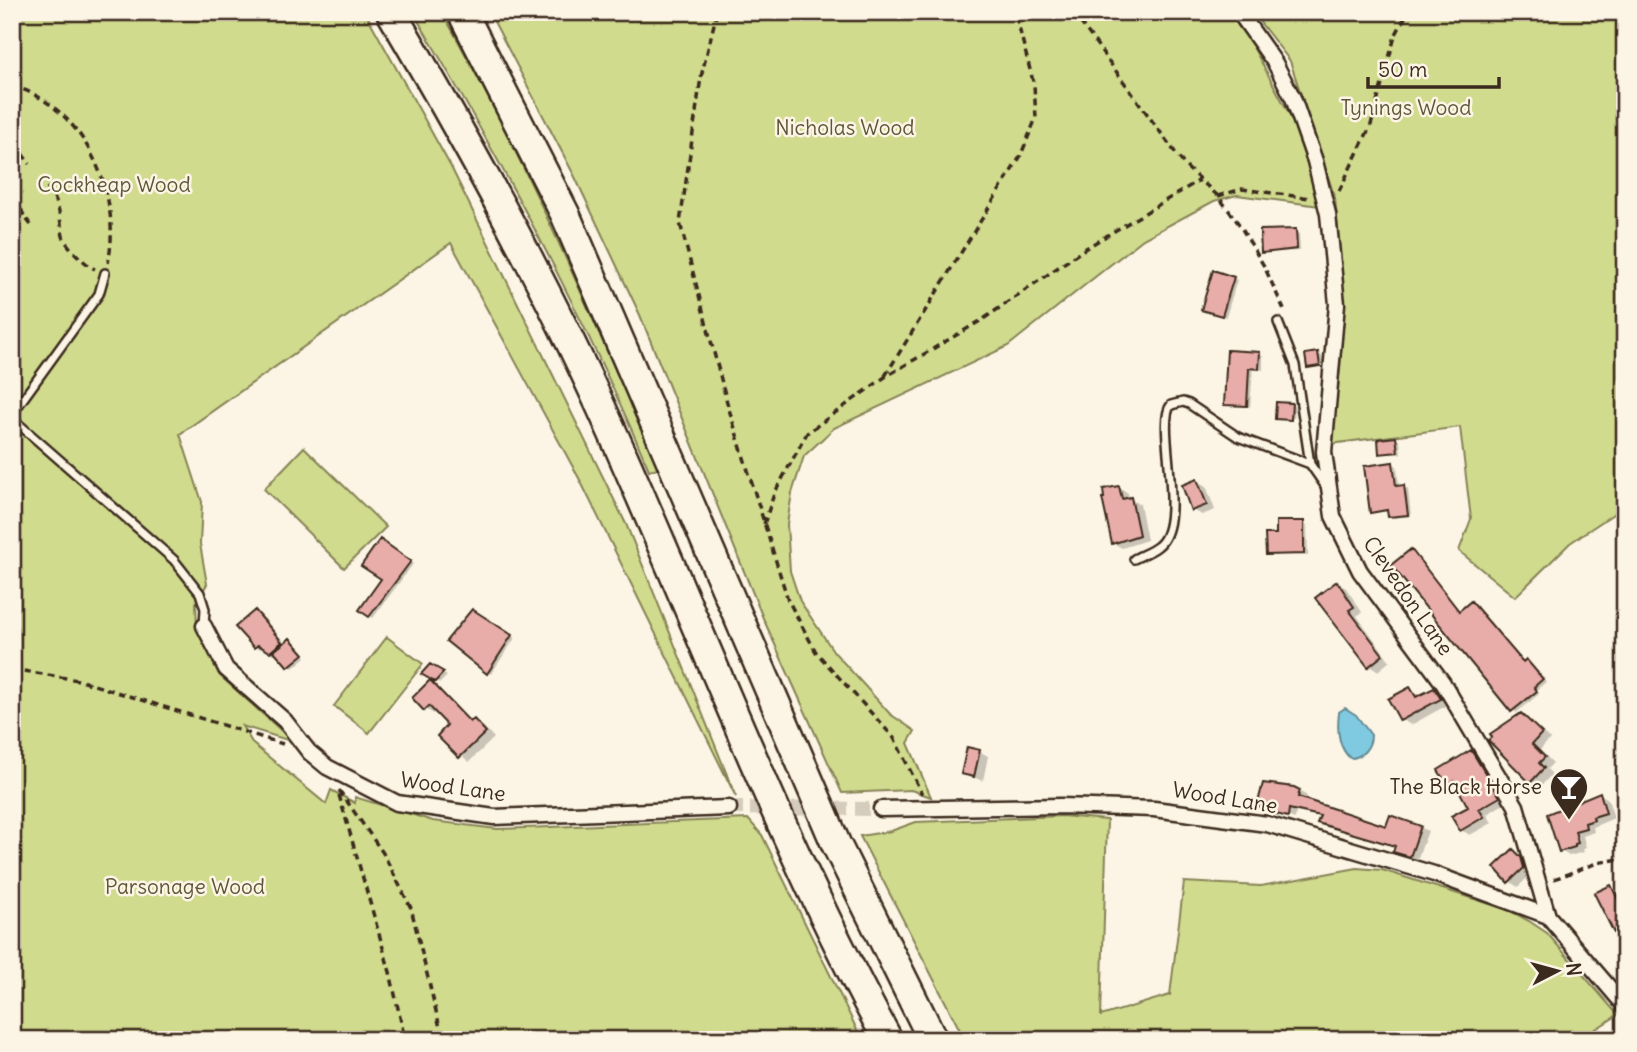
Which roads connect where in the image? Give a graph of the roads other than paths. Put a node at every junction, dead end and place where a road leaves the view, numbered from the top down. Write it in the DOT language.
graph roads {
  1 [pos="391,12"];
  2 [pos="462,12"];
  3 [pos="1239,12"];
  4 [pos="105,273"];
  5 [pos="1278,322"];
  6 [pos="1310,464"];
  7 [pos="1327,489"];
  8 [pos="1134,559"];
  9 [pos="204,626"];
  10 [pos="729,808"];
  11 [pos="881,809"];
  12 [pos="1548,916"];
  13 [pos="1625,1006"];
  14 [pos="888,1040"];
  15 [pos="933,1040"];
  1 -- 14 [label="highway"];
  2 -- 15 [label="highway"];
  3 -- 7 [label="street, Clevedon Lane"];
  4 -- 9 [label="lane"];
  5 -- 6 [label="lane"];
  6 -- 7 [label="lane"];
  6 -- 8 [label="lane"];
  7 -- 12 [label="street, Clevedon Lane"];
  9 -- 10 [label="street, Wood Lane"];
  11 -- 12 [label="street, Wood Lane"];
  12 -- 13 [label="street, Clevedon Lane"];
}
